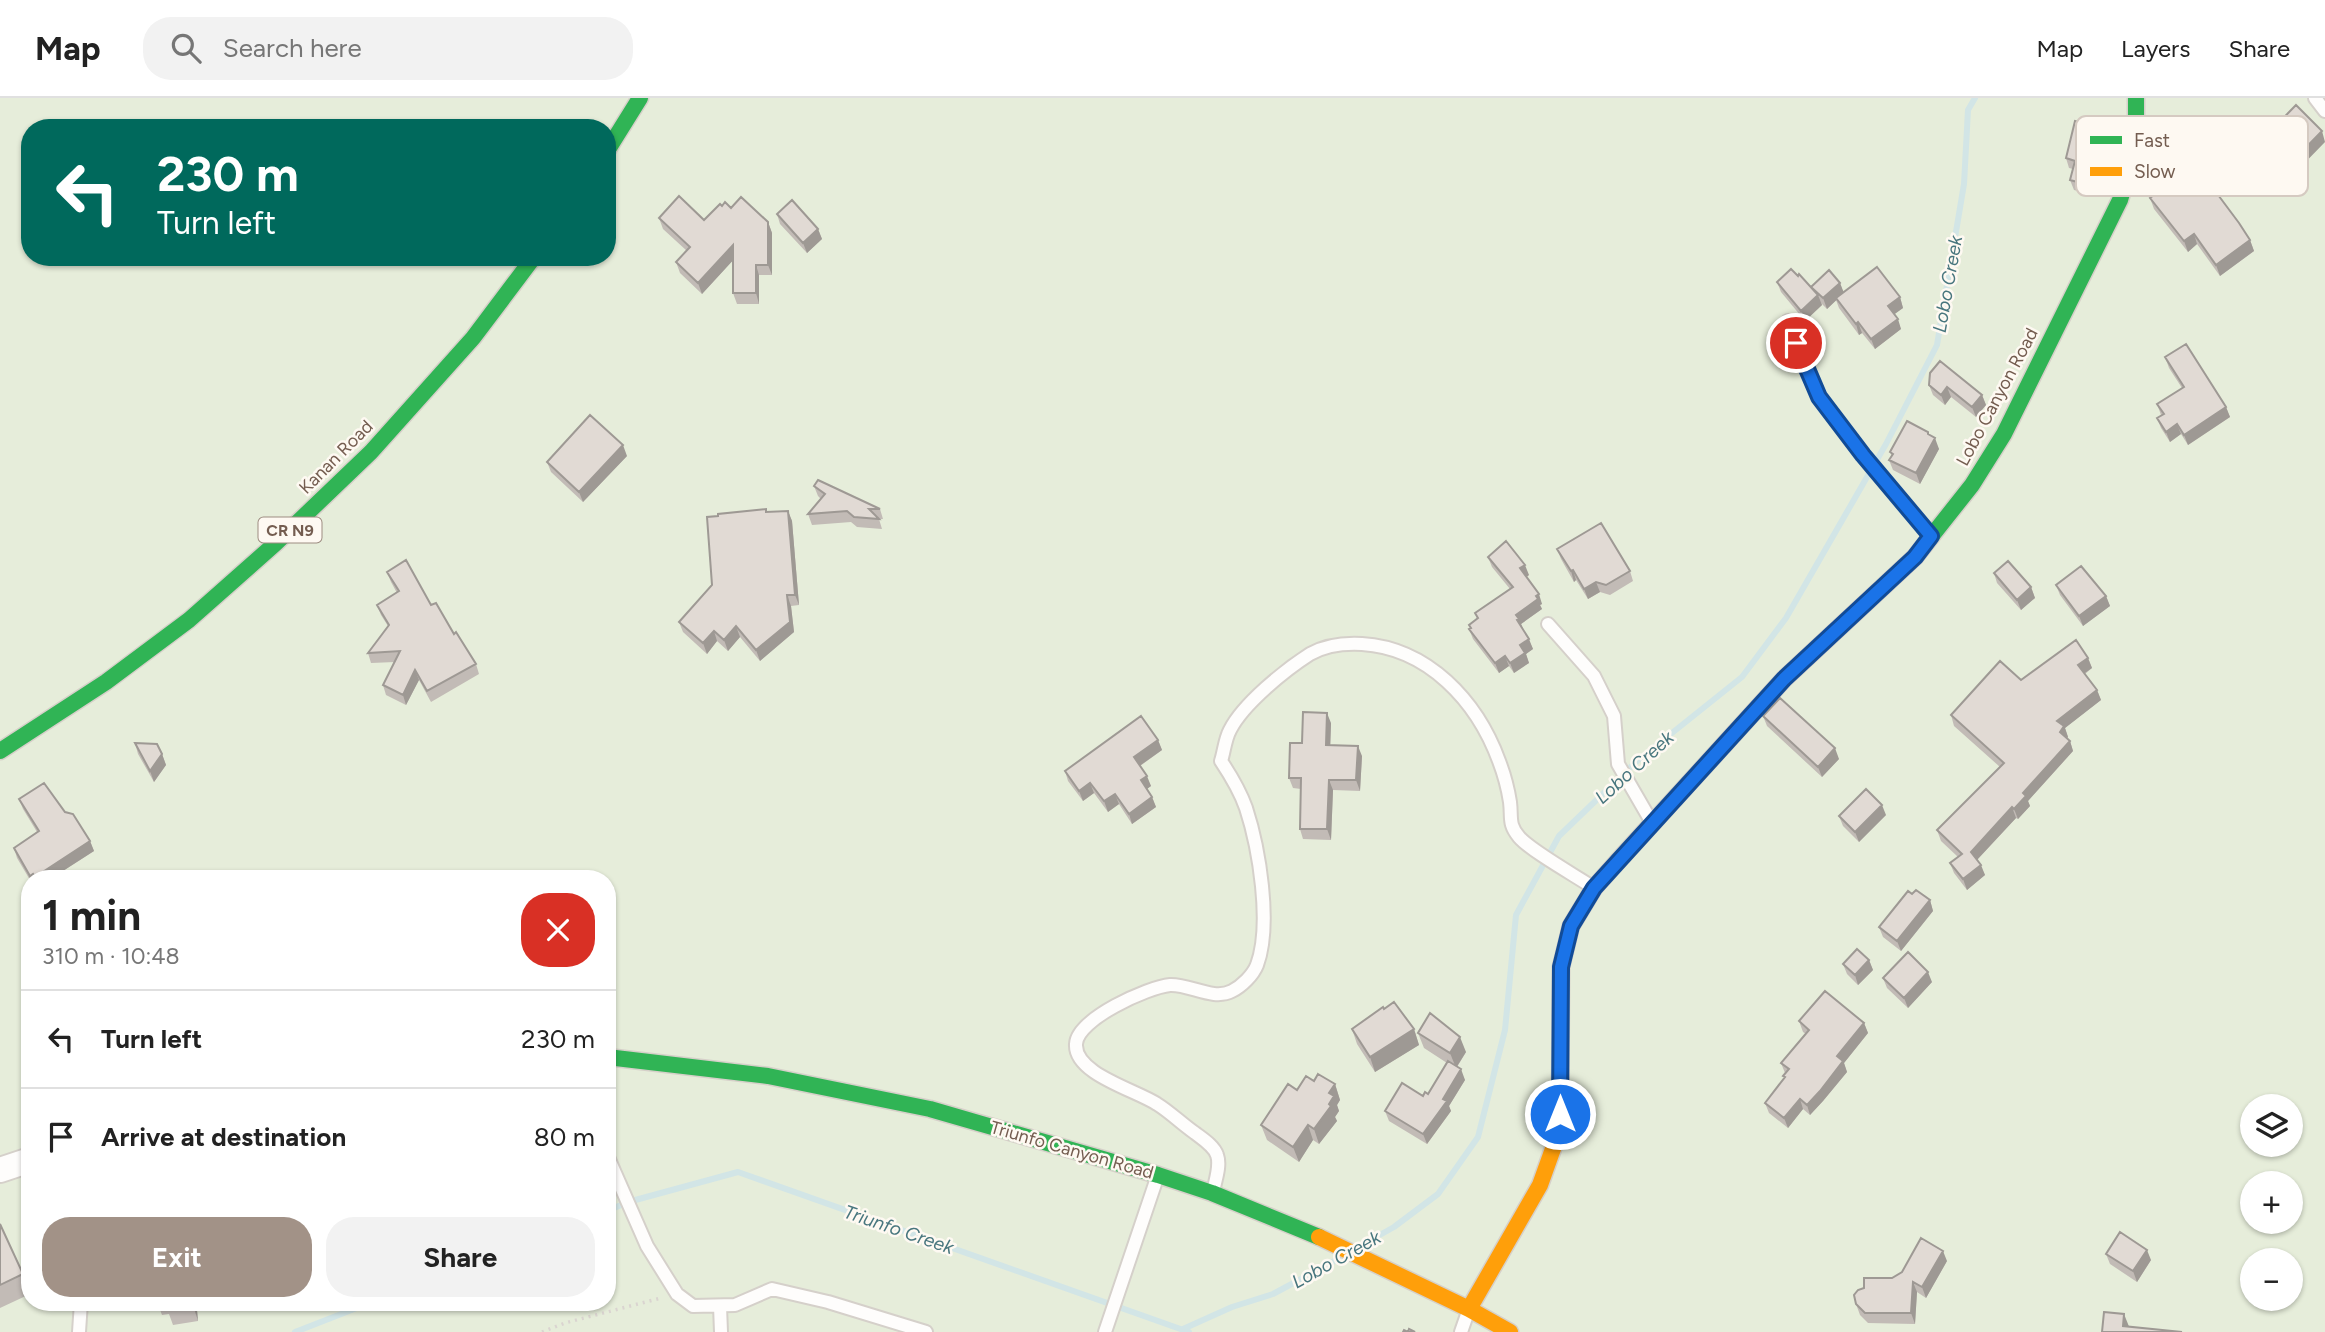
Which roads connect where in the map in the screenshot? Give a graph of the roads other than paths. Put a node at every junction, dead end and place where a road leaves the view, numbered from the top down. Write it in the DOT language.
graph roads {
  1 [pos="640,98"];
  2 [pos="2136,98"];
  3 [pos="2315,98"];
  4 [pos="2325,111"];
  5 [pos="2136,116"];
  6 [pos="616,137"];
  7 [pos="2121,196"];
  8 [pos="527,266"];
  9 [pos="1788,320"];
  10 [pos="1931,536"];
  11 [pos="1548,624"];
  12 [pos="0,751"];
  13 [pos="1653,824"];
  14 [pos="1594,888"];
  15 [pos="616,1058"];
  16 [pos="21,1163"];
  17 [pos="0,1170"];
  18 [pos="616,1175"];
  19 [pos="1158,1175"];
  20 [pos="1213,1193"];
  21 [pos="720,1306"];
  22 [pos="1469,1309"];
  23 [pos="80,1311"];
  24 [pos="79,1332"];
  25 [pos="721,1332"];
  26 [pos="926,1332"];
  27 [pos="1105,1332"];
  28 [pos="1461,1332"];
  29 [pos="1510,1332"];
  1 -- 6 [label="street"];
  2 -- 5 [label="street, Lobo Canyon Road"];
  3 -- 4 [label="lane"];
  7 -- 10 [label="street, Lobo Canyon Road"];
  8 -- 12 [label="street, Kanan Road / CR N9"];
  9 -- 10 [label="lane"];
  10 -- 13 [label="street, Lobo Canyon Road"];
  11 -- 13 [label="lane"];
  13 -- 14 [label="street, Lobo Canyon Road"];
  14 -- 20 [label="lane"];
  14 -- 22 [label="street, Lobo Canyon Road"];
  15 -- 19 [label="street, Triunfo Canyon Road"];
  16 -- 17 [label="street"];
  18 -- 21 [label="lane"];
  19 -- 20 [label="street, Triunfo Canyon Road"];
  19 -- 27 [label="lane"];
  20 -- 22 [label="street, Triunfo Canyon Road"];
  21 -- 25 [label="lane"];
  21 -- 26 [label="lane"];
  22 -- 28 [label="lane"];
  22 -- 29 [label="street, Triunfo Canyon Road"];
  23 -- 24 [label="lane"];
}
